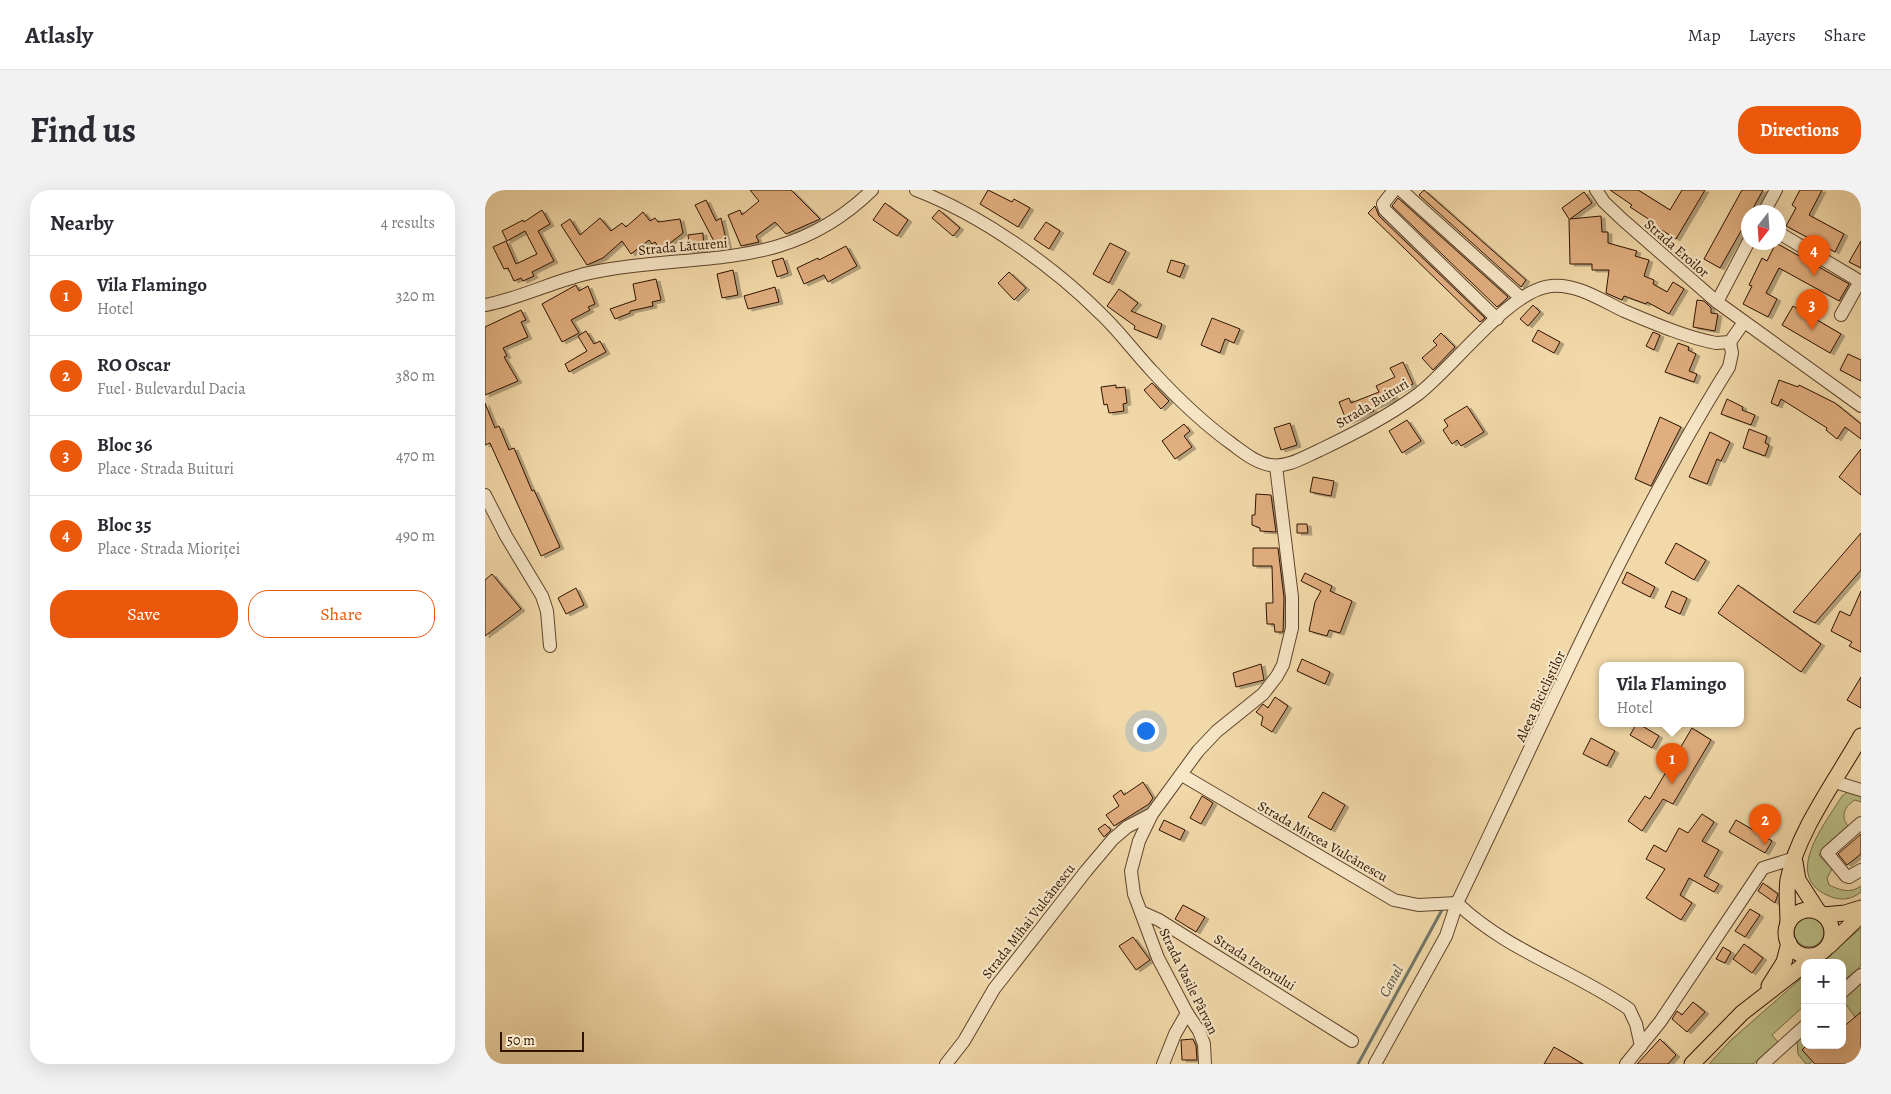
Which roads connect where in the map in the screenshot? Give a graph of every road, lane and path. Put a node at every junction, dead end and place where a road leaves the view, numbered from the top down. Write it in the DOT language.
graph roads {
  1 [pos="872,190"];
  2 [pos="916,190"];
  3 [pos="1394,190"];
  4 [pos="1401,190"];
  5 [pos="1596,190"];
  6 [pos="1776,190"];
  7 [pos="1768,205"];
  8 [pos="1786,237"];
  9 [pos="1745,250"];
  10 [pos="1860,281"];
  11 [pos="1521,298"];
  12 [pos="1717,302"];
  13 [pos="485,305"];
  14 [pos="1841,315"];
  15 [pos="1497,319"];
  16 [pos="1745,322"];
  17 [pos="1730,342"];
  18 [pos="1861,406"];
  19 [pos="1276,466"];
  20 [pos="485,495"];
  21 [pos="550,646"];
  22 [pos="1860,740"];
  23 [pos="1182,776"];
  24 [pos="1835,782"];
  25 [pos="1861,790"];
  26 [pos="1152,814"];
  27 [pos="1859,831"];
  28 [pos="1795,858"];
  29 [pos="1861,870"];
  30 [pos="1457,903"];
  31 [pos="1861,908"];
  32 [pos="1141,912"];
  33 [pos="1821,913"];
  34 [pos="1861,916"];
  35 [pos="1788,923"];
  36 [pos="1789,943"];
  37 [pos="1815,957"];
  38 [pos="1861,975"];
  39 [pos="1846,988"];
  40 [pos="1761,997"];
  41 [pos="1187,1013"];
  42 [pos="1801,1030"];
  43 [pos="1352,1041"];
  44 [pos="1641,1046"];
  45 [pos="945,1064"];
  46 [pos="1163,1064"];
  47 [pos="1205,1064"];
  48 [pos="1375,1064"];
  49 [pos="1626,1064"];
  50 [pos="1691,1064"];
  51 [pos="1763,1064"];
  1 -- 13 [label="street, Strada Lătureni"];
  2 -- 19 [label="street"];
  3 -- 15 [label="street"];
  4 -- 11 [label="street"];
  5 -- 12 [label="street, Strada Eroilor"];
  6 -- 7 [label="street"];
  8 -- 10 [label="street"];
  9 -- 12 [label="street"];
  10 -- 14 [label="street"];
  11 -- 15 [label="street, Strada Buituri"];
  11 -- 17 [label="street, Strada Buituri"];
  12 -- 16 [label="street, Strada Eroilor"];
  15 -- 19 [label="street, Strada Buituri"];
  16 -- 17 [label="street"];
  16 -- 18 [label="street"];
  17 -- 30 [label="street, Aleea Bicicliștilor"];
  19 -- 23 [label="street"];
  20 -- 21 [label="street"];
  22 -- 24 [label="main road"];
  23 -- 26 [label="street"];
  23 -- 30 [label="street, Strada Mircea Vulcănescu"];
  24 -- 25 [label="street"];
  24 -- 28 [label="main road"];
  26 -- 32 [label="street"];
  26 -- 45 [label="street, Strada Mihai Vulcănescu"];
  27 -- 29 [label="street"];
  28 -- 33 [label="main road"];
  28 -- 35 [label="main road"];
  28 -- 44 [label="street"];
  30 -- 44 [label="street"];
  30 -- 48 [label="street, Aleea Bicicliștilor"];
  31 -- 33 [label="main road"];
  32 -- 41 [label="street, Strada Vasile Pârvan"];
  32 -- 43 [label="street, Strada Izvorului"];
  33 -- 35 [label="main road"];
  33 -- 37 [label="main road"];
  34 -- 37 [label="main road"];
  35 -- 36 [label="main road"];
  36 -- 37 [label="main road"];
  36 -- 40 [label="main road"];
  37 -- 40 [label="main road"];
  38 -- 39 [label="street"];
  40 -- 50 [label="main road"];
  41 -- 46 [label="street"];
  41 -- 47 [label="street, Strada Vasile Pârvan"];
  42 -- 51 [label="street"];
  44 -- 49 [label="street"];
}
